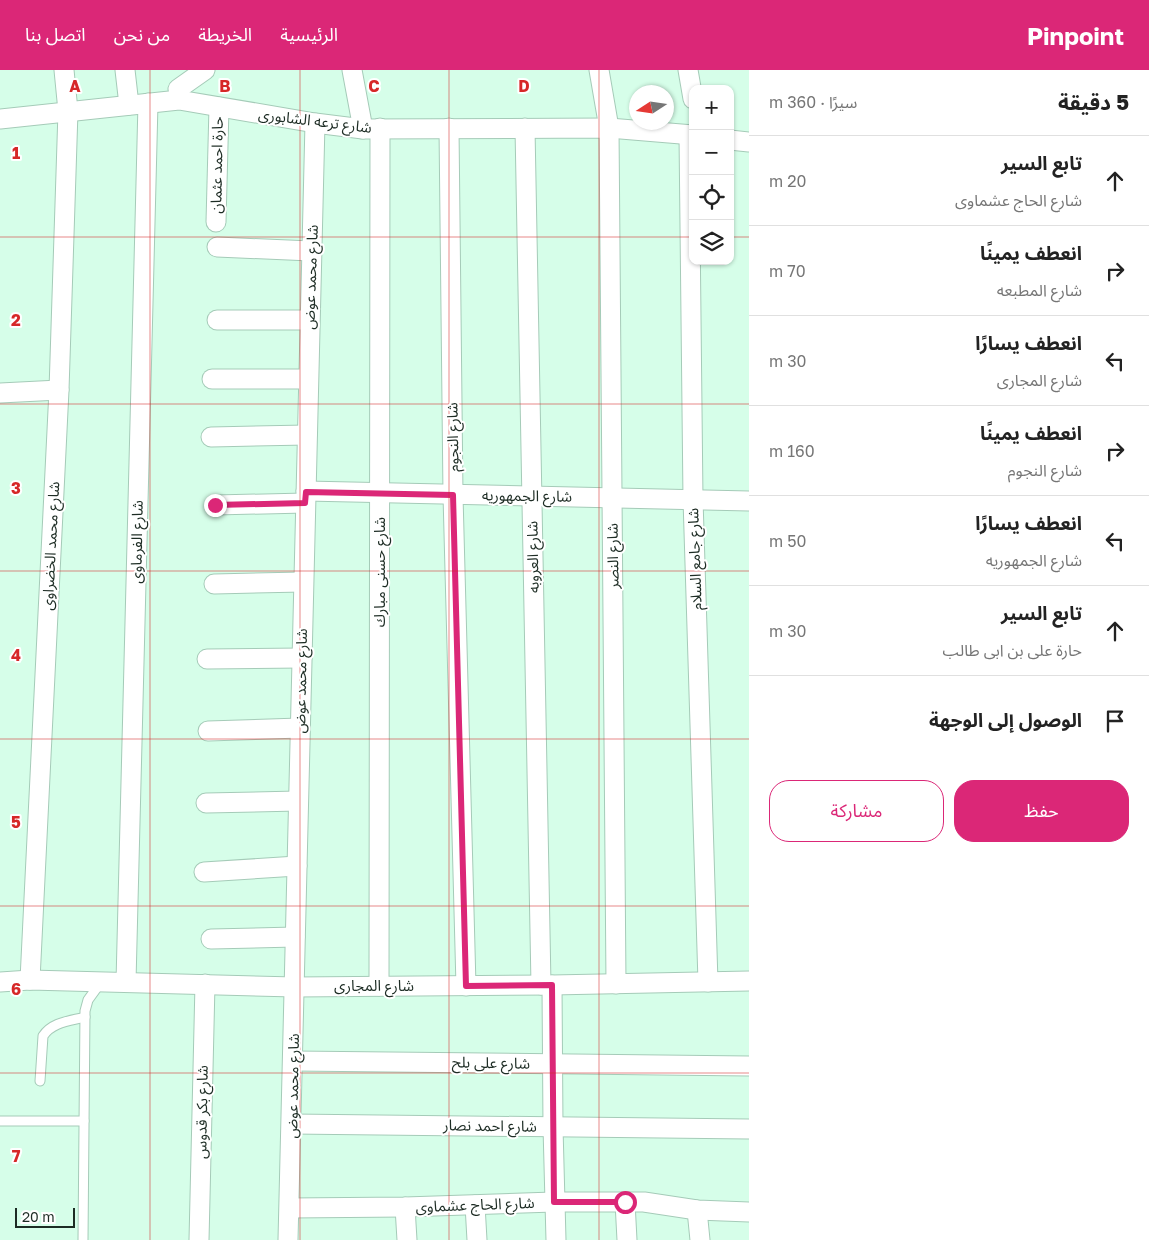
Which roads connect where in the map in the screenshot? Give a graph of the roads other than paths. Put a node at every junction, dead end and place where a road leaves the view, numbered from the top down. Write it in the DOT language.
graph roads {
  1 [pos="64,70"];
  2 [pos="125,70"];
  3 [pos="175,70"];
  4 [pos="204,70"];
  5 [pos="352,70"];
  6 [pos="599,70"];
  7 [pos="688,70"];
  8 [pos="691,85"];
  9 [pos="178,95"];
  10 [pos="148,102"];
  11 [pos="129,104"];
  12 [pos="218,107"];
  13 [pos="68,111"];
  14 [pos="0,119"];
  15 [pos="315,123"];
  16 [pos="372,128"];
  17 [pos="449,128"];
  18 [pos="525,128"];
  19 [pos="608,128"];
  20 [pos="689,135"];
  21 [pos="734,140"];
  22 [pos="749,142"];
  23 [pos="691,175"];
  24 [pos="216,222"];
  25 [pos="217,247"];
  26 [pos="311,250"];
  27 [pos="217,320"];
  28 [pos="309,320"];
  29 [pos="212,379"];
  30 [pos="308,379"];
  31 [pos="59,390"];
  32 [pos="0,393"];
  33 [pos="307,435"];
  34 [pos="211,437"];
  35 [pos="380,493"];
  36 [pos="453,495"];
  37 [pos="532,496"];
  38 [pos="306,497"];
  39 [pos="612,498"];
  40 [pos="693,499"];
  41 [pos="749,500"];
  42 [pos="215,505"];
  43 [pos="303,582"];
  44 [pos="214,584"];
  45 [pos="302,658"];
  46 [pos="207,659"];
  47 [pos="300,728"];
  48 [pos="208,730"];
  49 [pos="298,801"];
  50 [pos="206,804"];
  51 [pos="297,866"];
  52 [pos="204,872"];
  53 [pos="295,937"];
  54 [pos="211,939"];
  55 [pos="30,980"];
  56 [pos="0,982"];
  57 [pos="101,982"];
  58 [pos="126,982"];
  59 [pos="708,982"];
  60 [pos="749,982"];
  61 [pos="205,984"];
  62 [pos="616,984"];
  63 [pos="547,985"];
  64 [pos="295,986"];
  65 [pos="379,986"];
  66 [pos="466,986"];
  67 [pos="85,1017"];
  68 [pos="294,1061"];
  69 [pos="554,1064"];
  70 [pos="749,1066"];
  71 [pos="40,1081"];
  72 [pos="0,1121"];
  73 [pos="84,1122"];
  74 [pos="292,1124"];
  75 [pos="553,1127"];
  76 [pos="749,1129"];
  77 [pos="554,1202"];
  78 [pos="625,1202"];
  79 [pos="475,1205"];
  80 [pos="405,1207"];
  81 [pos="290,1208"];
  82 [pos="697,1210"];
  83 [pos="749,1212"];
  84 [pos="83,1240"];
  85 [pos="199,1240"];
  86 [pos="288,1240"];
  87 [pos="407,1240"];
  88 [pos="477,1240"];
  89 [pos="556,1240"];
  90 [pos="627,1240"];
  91 [pos="700,1240"];
  1 -- 13 [label="street, شارع محمد الخضراوى"];
  2 -- 11 [label="street"];
  3 -- 9 [label="street"];
  4 -- 9 [label="street"];
  5 -- 16 [label="street, شارع حسنى مبارك"];
  6 -- 19 [label="street, شارع النصر"];
  7 -- 8 [label="street"];
  9 -- 10 [label="street, شارع ترعه الشابورى"];
  9 -- 12 [label="street, شارع ترعه الشابورى"];
  10 -- 11 [label="street, شارع ترعه الشابورى"];
  10 -- 58 [label="street, شارع الفرماوى"];
  11 -- 13 [label="street, شارع ترعه الشابورى"];
  12 -- 15 [label="street, شارع ترعه الشابورى"];
  12 -- 24 [label="street, حارة احمد عثمان"];
  13 -- 14 [label="street, شارع ترعه الشابورى"];
  13 -- 31 [label="street, شارع محمد الخضراوى"];
  15 -- 16 [label="street, شارع ترعه الشابورى"];
  15 -- 26 [label="street, شارع محمد عوض"];
  16 -- 17 [label="street, شارع ترعه الشابورى"];
  16 -- 35 [label="street, شارع حسنى مبارك"];
  17 -- 18 [label="street, شارع ترعه الشابورى"];
  17 -- 36 [label="street, شارع النجوم"];
  18 -- 19 [label="street, شارع ترعه الشابورى"];
  18 -- 37 [label="street, شارع العروبه"];
  19 -- 20 [label="street, شارع ترعه الشابورى"];
  19 -- 39 [label="street, شارع النصر"];
  21 -- 22 [label="street"];
  23 -- 40 [label="street, شارع جامع السلام"];
  25 -- 26 [label="street"];
  26 -- 28 [label="street, شارع محمد عوض"];
  27 -- 28 [label="street"];
  28 -- 30 [label="street, شارع محمد عوض"];
  29 -- 30 [label="street"];
  30 -- 33 [label="street, شارع محمد عوض"];
  31 -- 32 [label="street"];
  31 -- 55 [label="street, شارع محمد الخضراوى"];
  33 -- 34 [label="street"];
  33 -- 38 [label="street, شارع محمد عوض"];
  35 -- 36 [label="street, شارع الجمهوريه"];
  35 -- 38 [label="street, شارع الجمهوريه"];
  35 -- 65 [label="street, شارع حسنى مبارك"];
  36 -- 37 [label="street, شارع الجمهوريه"];
  36 -- 66 [label="street, شارع النجوم"];
  37 -- 39 [label="street, شارع الجمهوريه"];
  37 -- 63 [label="street, شارع العروبه"];
  38 -- 42 [label="street, شارع الجمهوريه"];
  38 -- 43 [label="street, شارع محمد عوض"];
  39 -- 40 [label="street, شارع الجمهوريه"];
  39 -- 62 [label="street, شارع النصر"];
  40 -- 41 [label="street, شارع الجمهوريه"];
  40 -- 59 [label="street, شارع جامع السلام"];
  43 -- 44 [label="street"];
  43 -- 45 [label="street, شارع محمد عوض"];
  45 -- 46 [label="street"];
  45 -- 47 [label="street, شارع محمد عوض"];
  47 -- 48 [label="street"];
  47 -- 49 [label="street, شارع محمد عوض"];
  49 -- 50 [label="street"];
  49 -- 51 [label="street, شارع محمد عوض"];
  51 -- 52 [label="street"];
  51 -- 53 [label="street, شارع محمد عوض"];
  53 -- 54 [label="street"];
  53 -- 64 [label="street, شارع محمد عوض"];
  55 -- 56 [label="street, شارع المجارى"];
  55 -- 57 [label="street, شارع المجارى"];
  57 -- 58 [label="street, شارع المجارى"];
  57 -- 67 [label="lane"];
  58 -- 61 [label="street, شارع المجارى"];
  59 -- 60 [label="street, شارع المجارى"];
  59 -- 62 [label="street, شارع المجارى"];
  61 -- 64 [label="street, شارع المجارى"];
  61 -- 85 [label="street, شارع بكر قدوس"];
  62 -- 63 [label="street, شارع المجارى"];
  63 -- 66 [label="street, شارع المجارى"];
  63 -- 69 [label="street, شارع العروبه"];
  64 -- 65 [label="street, شارع المجارى"];
  64 -- 68 [label="street, شارع محمد عوض"];
  65 -- 66 [label="street, شارع المجارى"];
  67 -- 71 [label="lane"];
  67 -- 73 [label="lane"];
  68 -- 69 [label="street, شارع على بلح"];
  68 -- 74 [label="street, شارع محمد عوض"];
  69 -- 70 [label="street, شارع على بلح"];
  69 -- 75 [label="street, شارع العروبه"];
  72 -- 73 [label="lane"];
  73 -- 84 [label="lane"];
  74 -- 75 [label="street, شارع احمد نصار"];
  74 -- 81 [label="street, شارع محمد عوض"];
  75 -- 76 [label="street, شارع احمد نصار"];
  75 -- 77 [label="street, شارع العروبه"];
  77 -- 78 [label="street, شارع الحاج عشماوى"];
  77 -- 79 [label="street, شارع الحاج عشماوى"];
  77 -- 89 [label="street, شارع العروبه"];
  78 -- 82 [label="street, شارع الحاج عشماوى"];
  78 -- 90 [label="street"];
  79 -- 80 [label="street, شارع الحاج عشماوى"];
  79 -- 88 [label="street"];
  80 -- 81 [label="street, شارع الحاج عشماوى"];
  80 -- 87 [label="street"];
  81 -- 86 [label="street, شارع محمد عوض"];
  82 -- 83 [label="street, شارع الحاج عشماوى"];
  82 -- 91 [label="street"];
}
